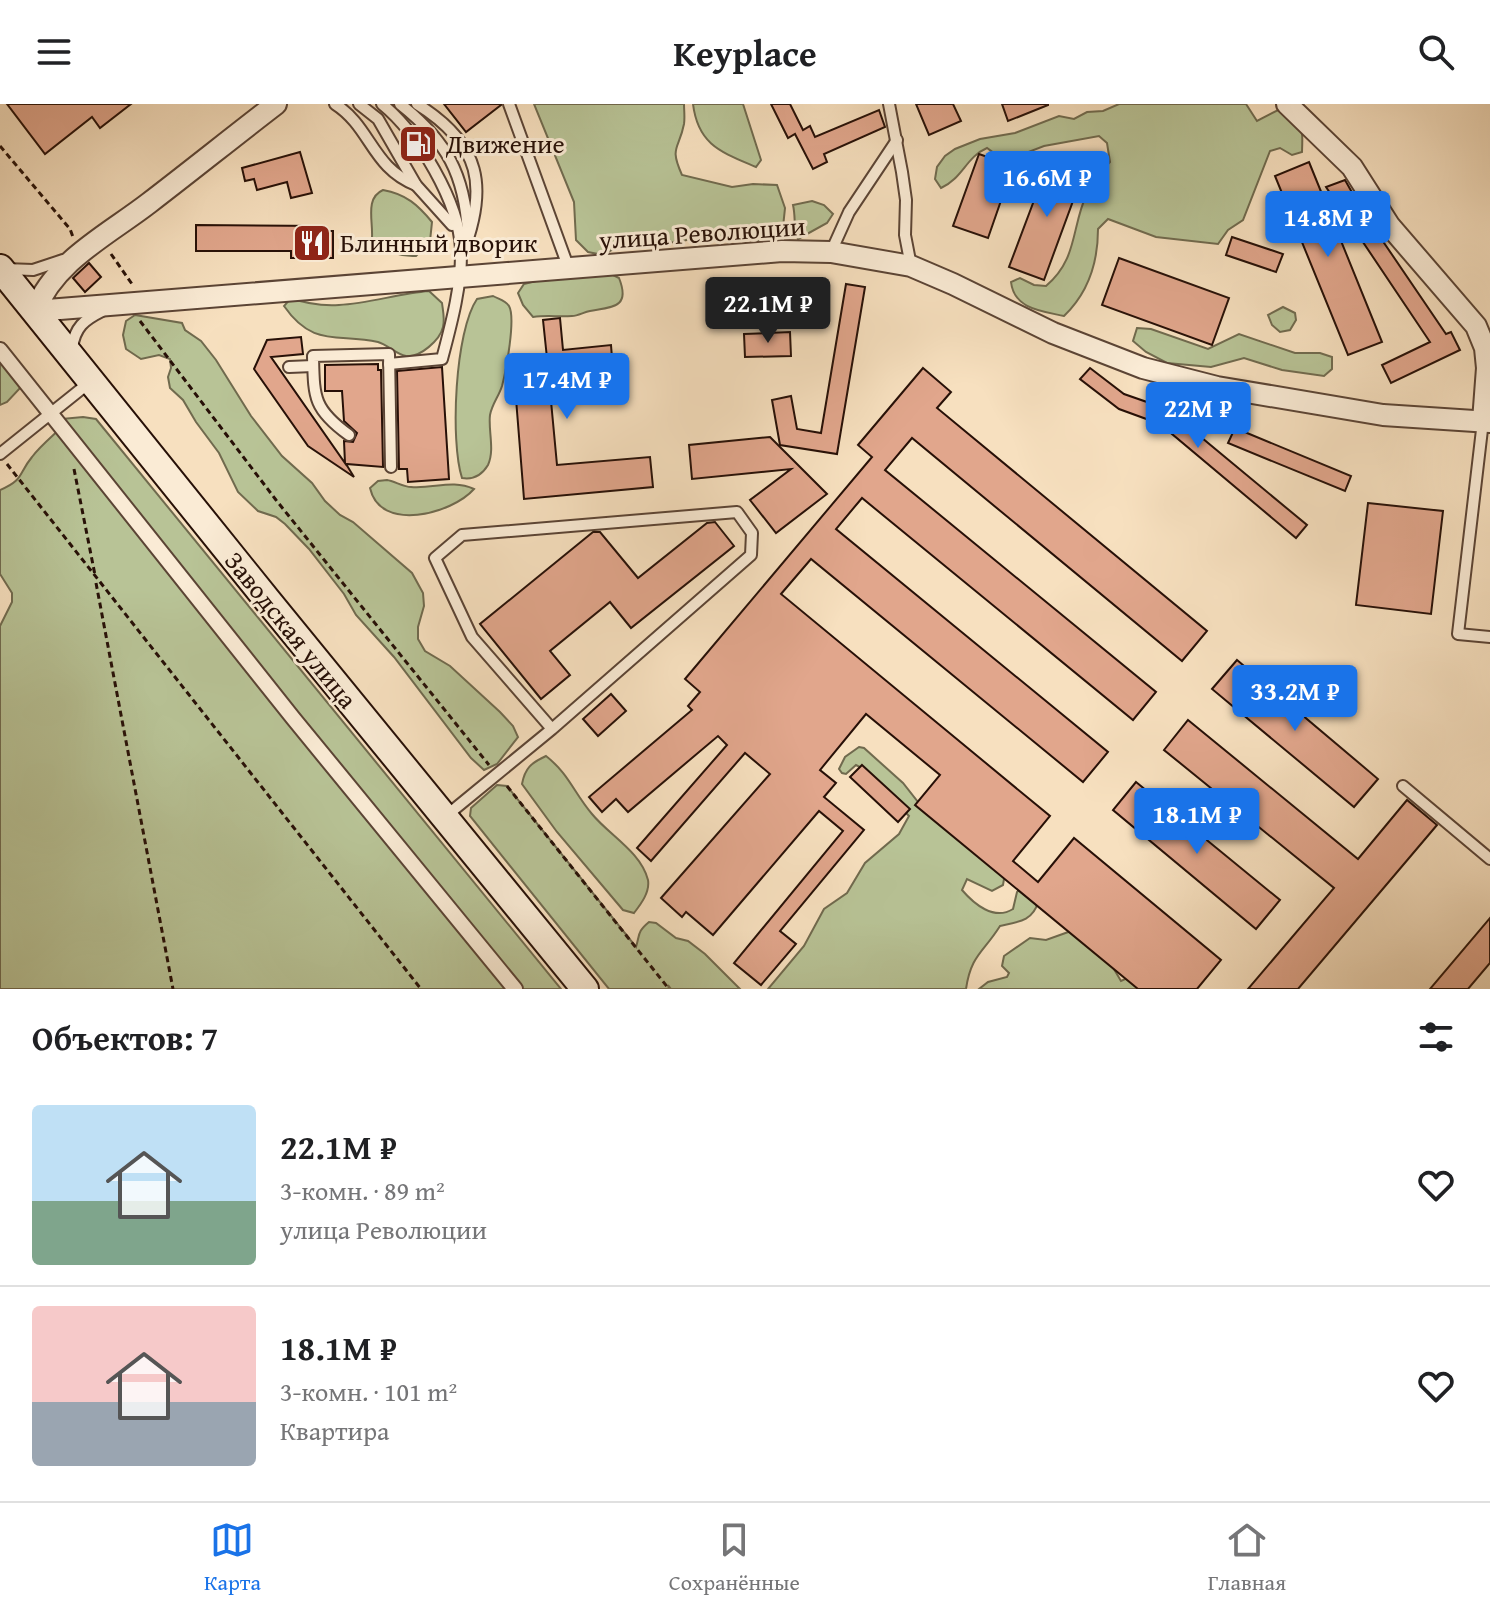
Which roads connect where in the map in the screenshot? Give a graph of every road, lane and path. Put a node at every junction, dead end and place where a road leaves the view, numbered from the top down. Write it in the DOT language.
graph roads {
  1 [pos="276,104"];
  2 [pos="335,104"];
  3 [pos="359,104"];
  4 [pos="382,104"];
  5 [pos="400,104"];
  6 [pos="417,104"];
  7 [pos="509,104"];
  8 [pos="889,104"];
  9 [pos="1287,104"];
  10 [pos="1304,104"];
  11 [pos="1317,130"];
  12 [pos="897,140"];
  13 [pos="0,146"];
  14 [pos="416,185"];
  15 [pos="464,238"];
  16 [pos="84,249"];
  17 [pos="831,252"];
  18 [pos="911,266"];
  19 [pos="459,268"];
  20 [pos="0,269"];
  21 [pos="569,269"];
  22 [pos="140,301"];
  23 [pos="111,306"];
  24 [pos="35,311"];
  25 [pos="0,350"];
  26 [pos="71,355"];
  27 [pos="389,364"];
  28 [pos="313,366"];
  29 [pos="289,367"];
  30 [pos="91,381"];
  31 [pos="1488,399"];
  32 [pos="52,413"];
  33 [pos="1487,421"];
  34 [pos="66,430"];
  35 [pos="349,435"];
  36 [pos="0,454"];
  37 [pos="7,464"];
  38 [pos="391,467"];
  39 [pos="96,579"];
  40 [pos="1490,637"];
  41 [pos="552,729"];
  42 [pos="498,775"];
  43 [pos="1403,786"];
  44 [pos="445,817"];
  45 [pos="1490,859"];
  46 [pos="173,989"];
  47 [pos="421,989"];
  48 [pos="515,989"];
  49 [pos="585,989"];
  50 [pos="669,989"];
  1 -- 16 [label="street"];
  2 -- 14 [label="lane"];
  3 -- 14 [label="lane"];
  4 -- 15 [label="lane"];
  5 -- 15 [label="lane"];
  6 -- 15 [label="lane"];
  7 -- 21 [label="lane"];
  8 -- 12 [label="lane"];
  9 -- 11 [label="street"];
  10 -- 11 [label="lane"];
  11 -- 31 [label="street"];
  12 -- 17 [label="lane"];
  12 -- 18 [label="lane"];
  13 -- 16 [label="path"];
  14 -- 15 [label="lane"];
  15 -- 19 [label="lane"];
  16 -- 20 [label="lane"];
  16 -- 22 [label="path"];
  16 -- 24 [label="street"];
  17 -- 18 [label="street, улица Революции"];
  17 -- 21 [label="street, улица Революции"];
  18 -- 33 [label="street, улица Революции"];
  19 -- 21 [label="street, улица Революции"];
  19 -- 22 [label="street, улица Революции"];
  19 -- 27 [label="lane"];
  20 -- 24 [label="main road, Заводская улица"];
  22 -- 23 [label="street, улица Революции"];
  22 -- 42 [label="path"];
  23 -- 24 [label="street, улица Революции"];
  23 -- 26 [label="lane"];
  24 -- 26 [label="main road, Заводская улица"];
  25 -- 32 [label="street"];
  26 -- 30 [label="main road, Заводская улица"];
  27 -- 28 [label="lane"];
  27 -- 38 [label="lane"];
  28 -- 29 [label="lane"];
  28 -- 35 [label="lane"];
  30 -- 32 [label="lane"];
  30 -- 44 [label="main road, Заводская улица"];
  31 -- 33 [label="street"];
  32 -- 34 [label="street"];
  32 -- 36 [label="lane"];
  33 -- 40 [label="lane"];
  34 -- 39 [label="path"];
  34 -- 48 [label="street"];
  37 -- 39 [label="path"];
  39 -- 46 [label="path"];
  39 -- 47 [label="path"];
  41 -- 41 [label="lane"];
  41 -- 42 [label="lane"];
  42 -- 44 [label="lane"];
  42 -- 50 [label="path"];
  43 -- 45 [label="lane"];
  44 -- 49 [label="main road, Заводская улица"];
}
